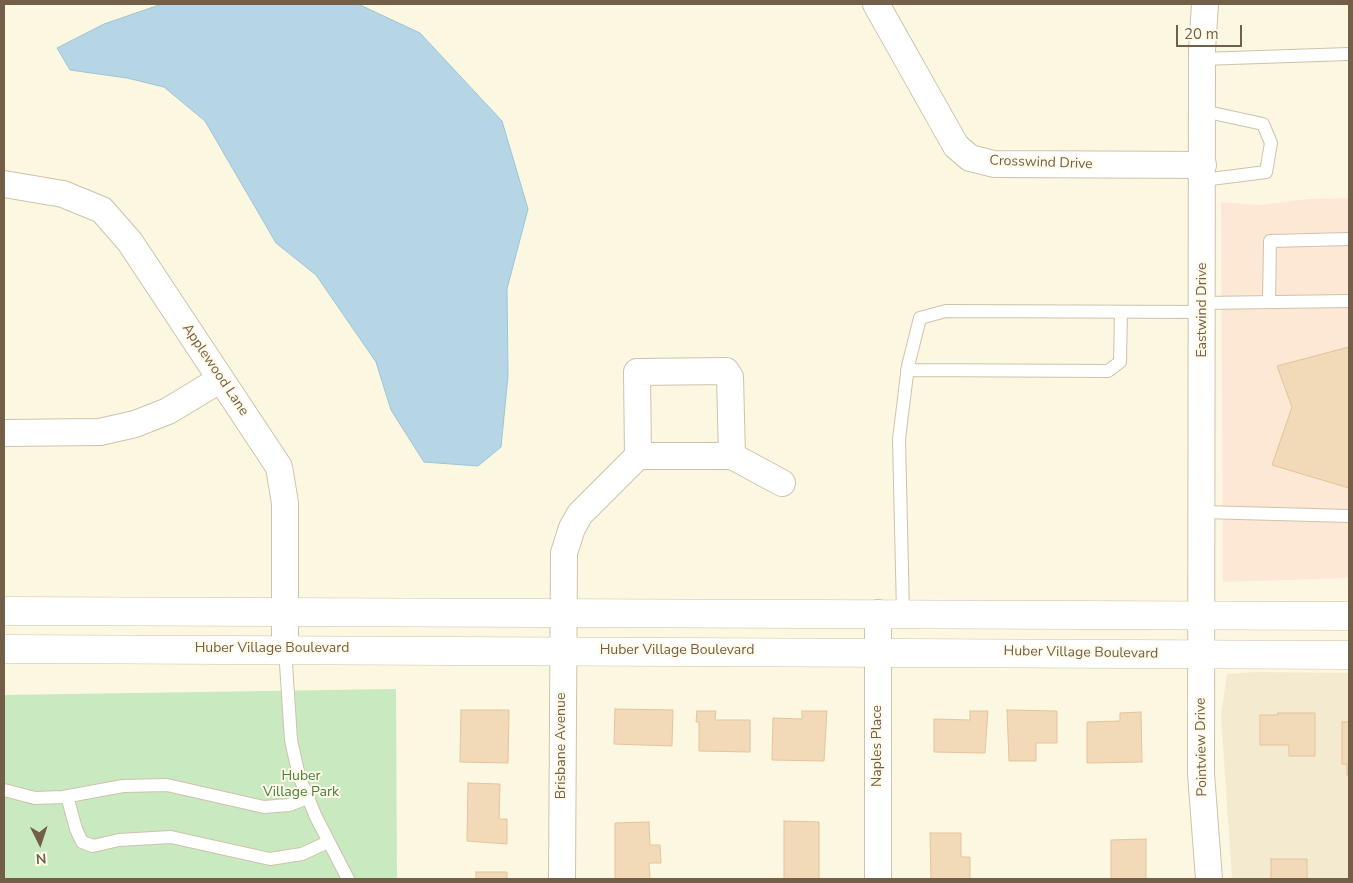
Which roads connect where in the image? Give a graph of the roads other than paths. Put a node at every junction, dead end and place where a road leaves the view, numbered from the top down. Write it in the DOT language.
graph roads {
  1 [pos="876,4"];
  2 [pos="1205,4"];
  3 [pos="1349,54"];
  4 [pos="1202,59"];
  5 [pos="1203,111"];
  6 [pos="1203,173"];
  7 [pos="4,184"];
  8 [pos="1349,239"];
  9 [pos="1349,301"];
  10 [pos="1269,302"];
  11 [pos="1203,307"];
  12 [pos="1121,312"];
  13 [pos="907,370"];
  14 [pos="221,379"];
  15 [pos="4,432"];
  16 [pos="638,456"];
  17 [pos="732,456"];
  18 [pos="782,483"];
  19 [pos="1203,512"];
  20 [pos="1349,516"];
  21 [pos="4,611"];
  22 [pos="284,611"];
  23 [pos="563,612"];
  24 [pos="891,613"];
  25 [pos="1203,616"];
  26 [pos="1349,616"];
  27 [pos="4,649"];
  28 [pos="284,650"];
  29 [pos="563,650"];
  30 [pos="878,651"];
  31 [pos="1202,654"];
  32 [pos="1349,654"];
  33 [pos="4,790"];
  34 [pos="67,796"];
  35 [pos="308,798"];
  36 [pos="328,842"];
  37 [pos="348,879"];
  38 [pos="562,879"];
  39 [pos="878,879"];
  40 [pos="1209,879"];
  1 -- 6 [label="street, Crosswind Drive"];
  2 -- 4 [label="street, Eastwind Drive"];
  3 -- 4 [label="lane"];
  4 -- 5 [label="street, Eastwind Drive"];
  5 -- 6 [label="street, Eastwind Drive"];
  5 -- 6 [label="lane"];
  6 -- 11 [label="street, Eastwind Drive"];
  7 -- 14 [label="street, Applewood Lane"];
  8 -- 10 [label="lane"];
  9 -- 10 [label="lane"];
  10 -- 11 [label="lane"];
  11 -- 12 [label="lane"];
  11 -- 19 [label="street, Eastwind Drive"];
  12 -- 13 [label="lane"];
  12 -- 13 [label="lane"];
  13 -- 24 [label="lane"];
  14 -- 15 [label="street"];
  14 -- 22 [label="street, Applewood Lane"];
  16 -- 17 [label="street"];
  16 -- 17 [label="street"];
  16 -- 23 [label="street, Brisbane Avenue"];
  17 -- 18 [label="street"];
  19 -- 20 [label="lane"];
  19 -- 25 [label="street, Eastwind Drive"];
  21 -- 22 [label="street"];
  22 -- 23 [label="street"];
  22 -- 28 [label="street, Applewood Lane"];
  23 -- 24 [label="street"];
  23 -- 29 [label="street, Brisbane Avenue"];
  24 -- 25 [label="street"];
  24 -- 30 [label="street, Naples Place"];
  25 -- 26 [label="street"];
  25 -- 31 [label="street, Pointview Drive"];
  27 -- 28 [label="street, Huber Village Boulevard"];
  28 -- 29 [label="street, Huber Village Boulevard"];
  28 -- 35 [label="lane"];
  29 -- 30 [label="street, Huber Village Boulevard"];
  29 -- 38 [label="street, Brisbane Avenue"];
  30 -- 31 [label="street, Huber Village Boulevard"];
  30 -- 39 [label="street, Naples Place"];
  31 -- 32 [label="street, Huber Village Boulevard"];
  31 -- 40 [label="street, Pointview Drive"];
  33 -- 34 [label="lane"];
  34 -- 35 [label="lane"];
  34 -- 36 [label="lane"];
  35 -- 36 [label="lane"];
  36 -- 37 [label="lane"];
}
